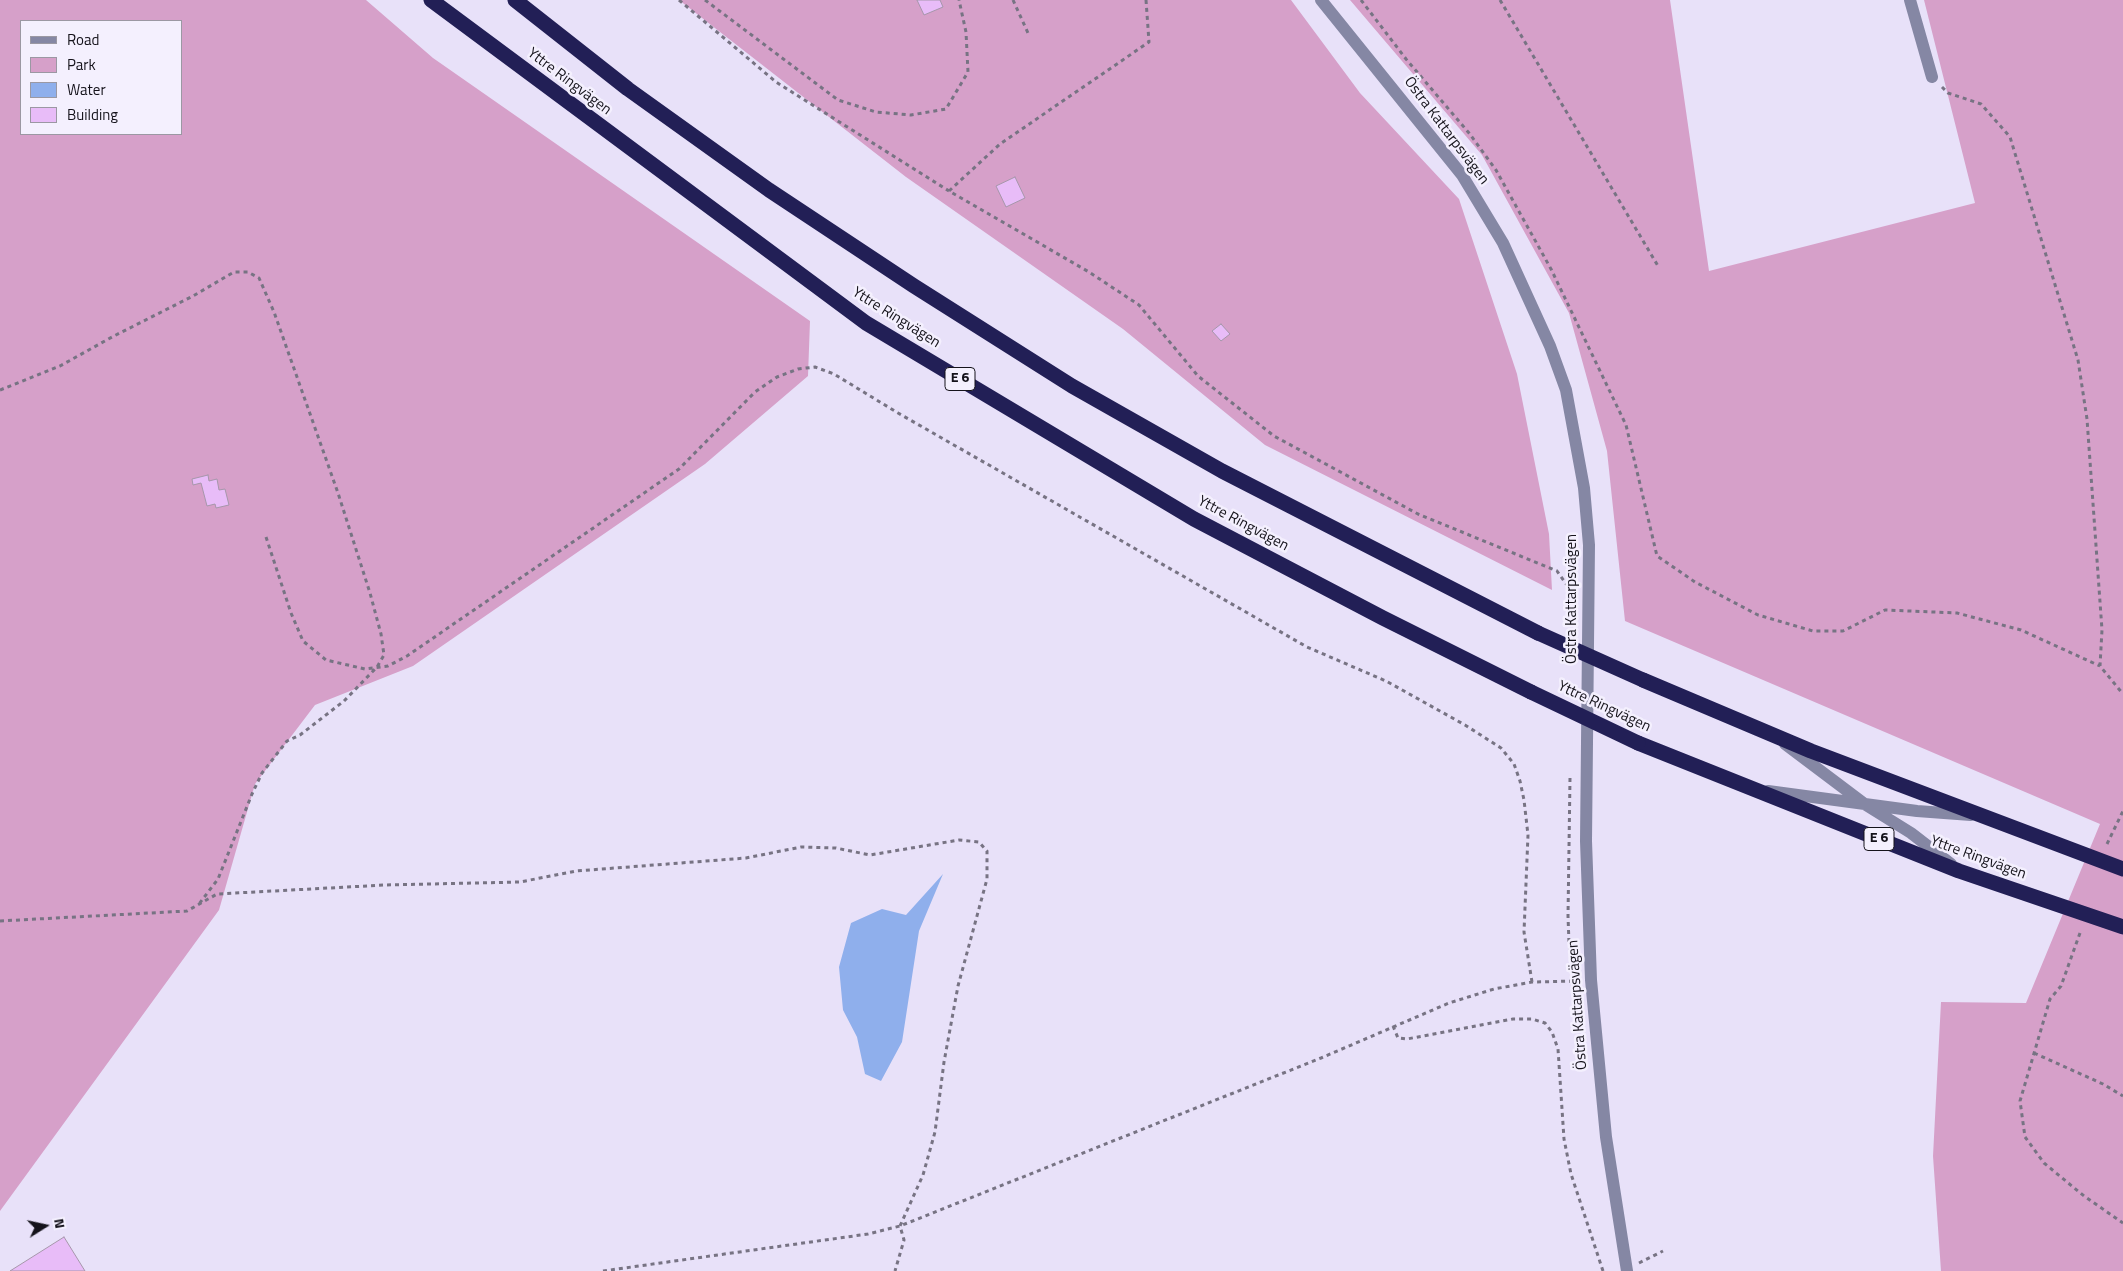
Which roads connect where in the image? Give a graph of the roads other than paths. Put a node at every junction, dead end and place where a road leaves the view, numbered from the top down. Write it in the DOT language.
graph roads {
  1 [pos="431,0"];
  2 [pos="515,0"];
  3 [pos="1321,0"];
  4 [pos="1910,0"];
  5 [pos="1932,77"];
  6 [pos="1773,735"];
  7 [pos="1752,789"];
  8 [pos="1866,805"];
  9 [pos="1979,815"];
  10 [pos="2123,869"];
  11 [pos="1959,871"];
  12 [pos="2123,927"];
  13 [pos="1627,1270"];
  1 -- 7 [label="highway, Yttre Ringvägen / E 6, bridge"];
  2 -- 6 [label="highway, Yttre Ringvägen, bridge"];
  3 -- 13 [label="street, Östra Kattarpsvägen"];
  4 -- 5 [label="street"];
  6 -- 8 [label="street"];
  6 -- 9 [label="highway, Yttre Ringvägen"];
  7 -- 8 [label="street"];
  7 -- 11 [label="highway, Yttre Ringvägen / E 6"];
  8 -- 9 [label="street"];
  8 -- 11 [label="street"];
  9 -- 10 [label="highway, Yttre Ringvägen"];
  11 -- 12 [label="highway, Yttre Ringvägen / E 6"];
}
